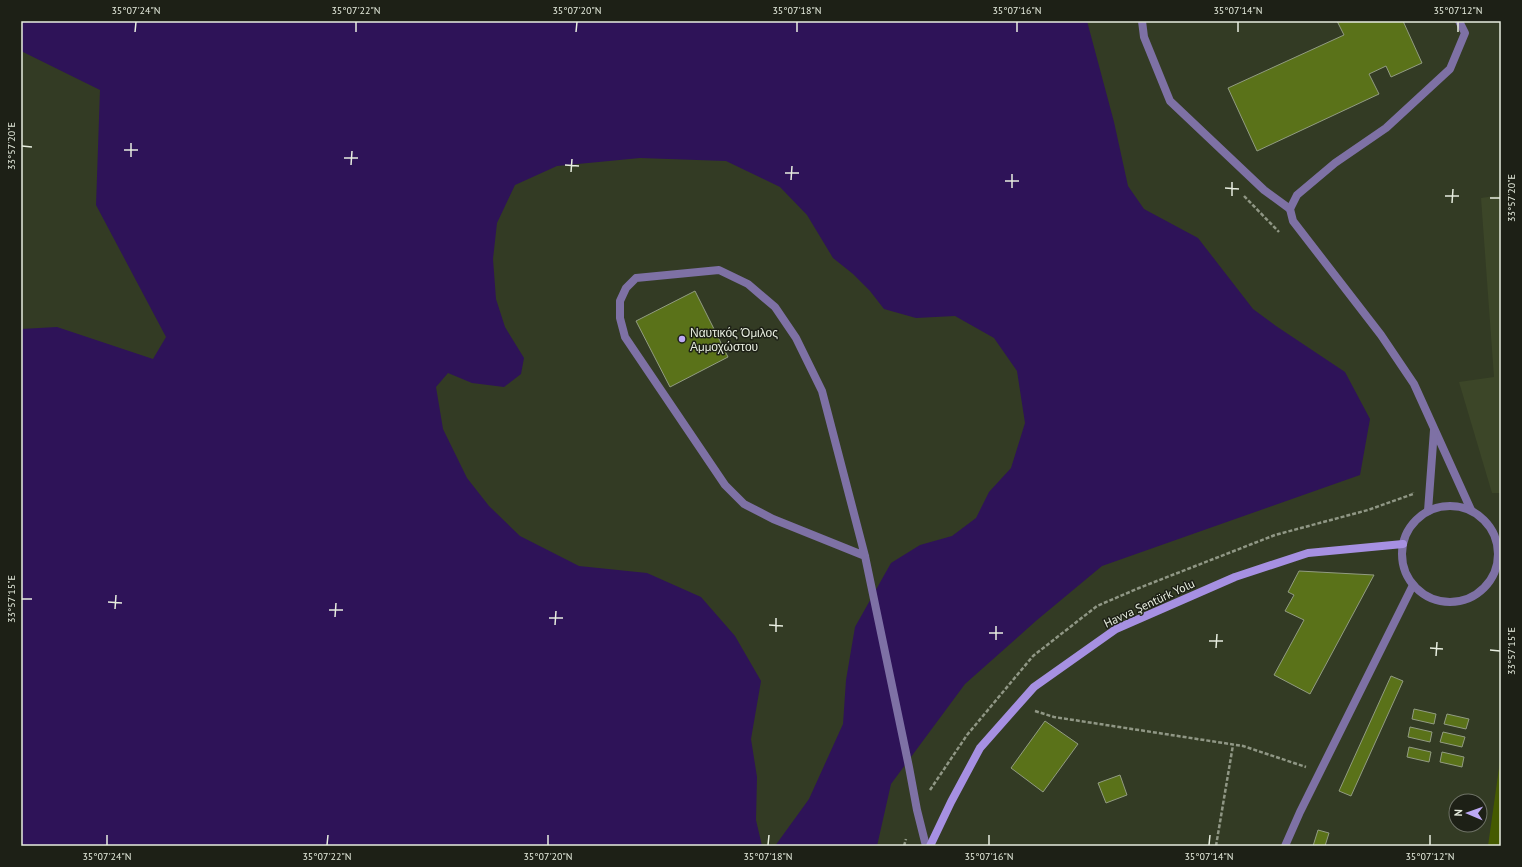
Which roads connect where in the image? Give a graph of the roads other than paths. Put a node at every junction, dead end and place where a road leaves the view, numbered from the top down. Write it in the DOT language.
graph roads {
  1 [pos="1142,21"];
  2 [pos="1459,21"];
  3 [pos="1290,209"];
  4 [pos="1434,429"];
  5 [pos="1471,510"];
  6 [pos="1428,511"];
  7 [pos="1403,544"];
  8 [pos="865,556"];
  9 [pos="1497,574"];
  10 [pos="1413,585"];
  11 [pos="926,846"];
  12 [pos="930,846"];
  13 [pos="1285,846"];
  1 -- 3 [label="street"];
  2 -- 3 [label="street"];
  3 -- 4 [label="street"];
  4 -- 5 [label="street"];
  4 -- 6 [label="street"];
  5 -- 6 [label="street"];
  5 -- 9 [label="street"];
  6 -- 7 [label="street"];
  7 -- 10 [label="street"];
  7 -- 12 [label="street, Havva Şentürk Yolu"];
  8 -- 8 [label="street"];
  8 -- 11 [label="street"];
  9 -- 10 [label="street"];
  10 -- 13 [label="street"];
}
